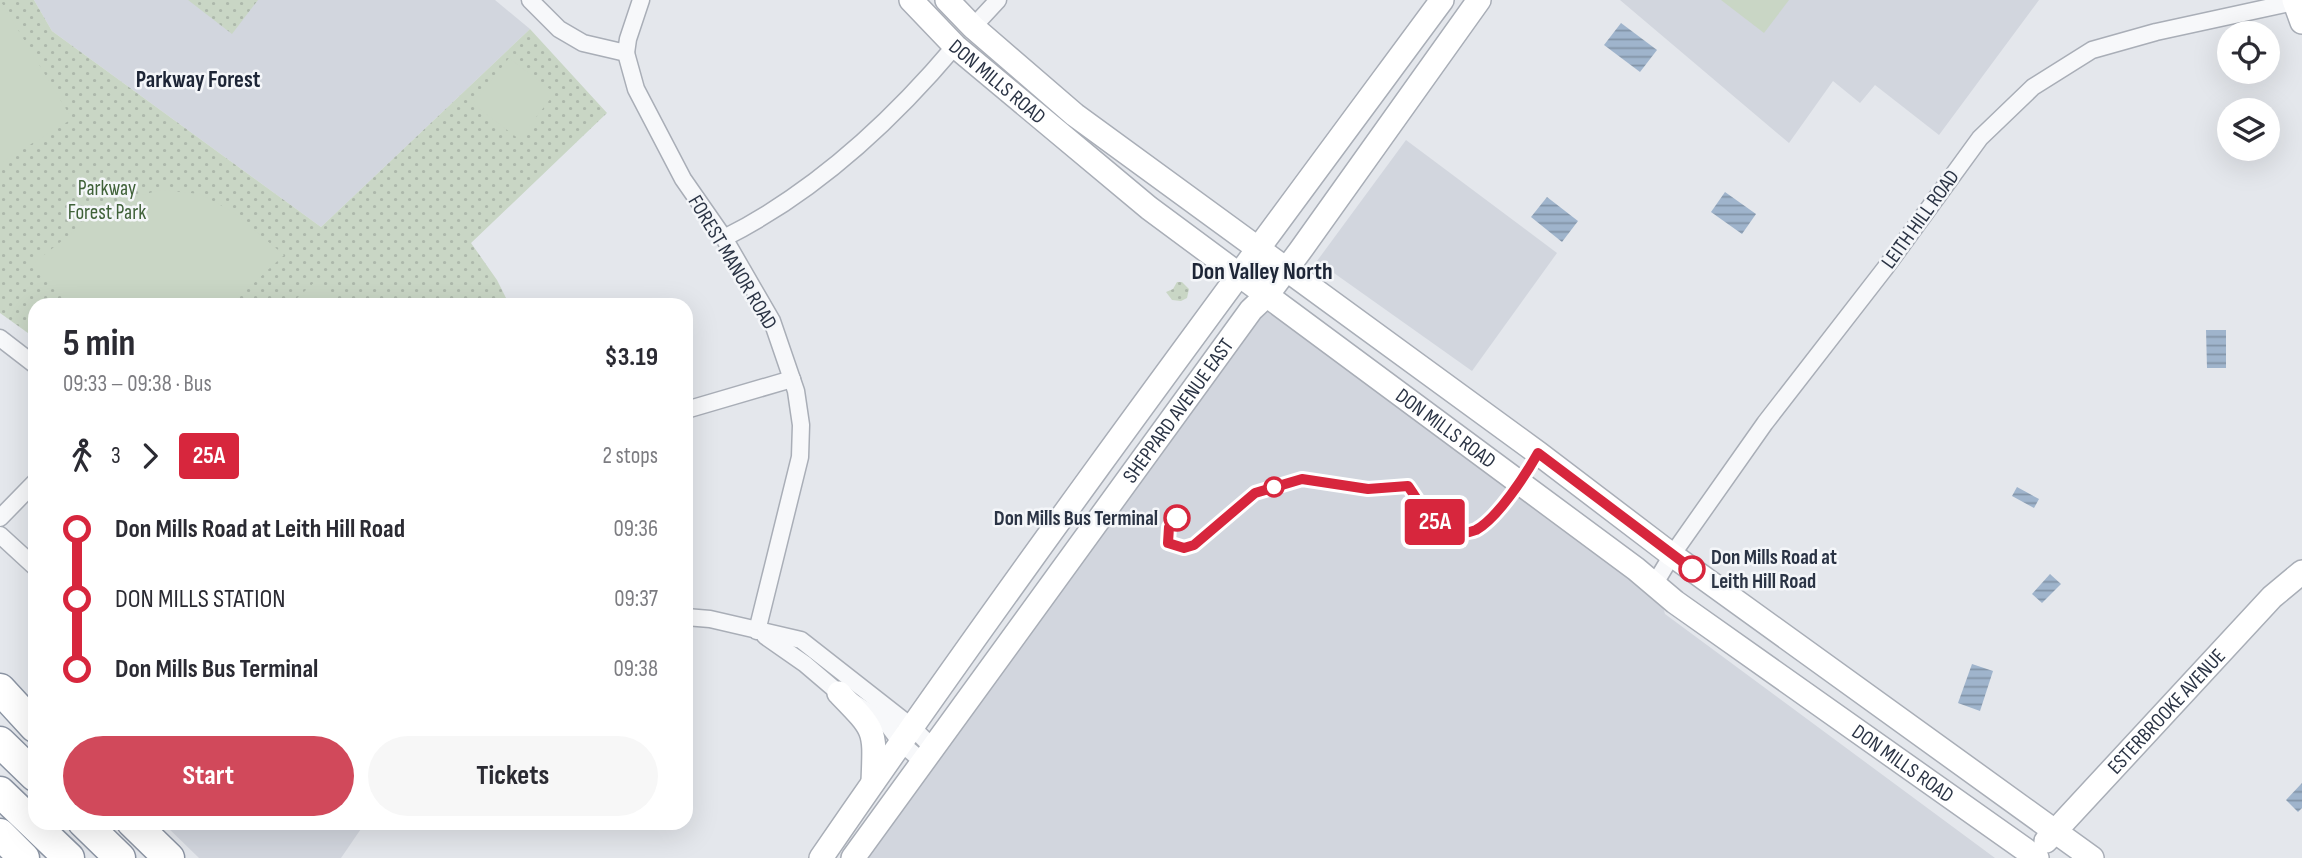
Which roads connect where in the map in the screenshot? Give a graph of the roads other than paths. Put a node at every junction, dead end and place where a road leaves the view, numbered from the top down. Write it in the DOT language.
graph roads {
  1 [pos="530,0"];
  2 [pos="641,0"];
  3 [pos="911,0"];
  4 [pos="947,0"];
  5 [pos="998,0"];
  6 [pos="1441,0"];
  7 [pos="1479,0"];
  8 [pos="2297,8"];
  9 [pos="973,27"];
  10 [pos="955,46"];
  11 [pos="626,53"];
  12 [pos="724,238"];
  13 [pos="1258,249"];
  14 [pos="1285,270"];
  15 [pos="1240,274"];
  16 [pos="1268,294"];
  17 [pos="0,338"];
  18 [pos="28,360"];
  19 [pos="792,379"];
  20 [pos="693,408"];
  21 [pos="28,489"];
  22 [pos="0,518"];
  23 [pos="0,534"];
  24 [pos="1672,555"];
  25 [pos="28,560"];
  26 [pos="2302,572"];
  27 [pos="1654,585"];
  28 [pos="693,618"];
  29 [pos="757,631"];
  30 [pos="0,689"];
  31 [pos="839,693"];
  32 [pos="0,696"];
  33 [pos="28,719"];
  34 [pos="28,721"];
  35 [pos="906,735"];
  36 [pos="0,742"];
  37 [pos="927,754"];
  38 [pos="28,769"];
  39 [pos="873,782"];
  40 [pos="0,792"];
  41 [pos="28,819"];
  42 [pos="40,830"];
  43 [pos="91,830"];
  44 [pos="140,830"];
  45 [pos="2054,831"];
  46 [pos="0,834"];
  47 [pos="112,850"];
  48 [pos="2034,857"];
  49 [pos="24,858"];
  50 [pos="69,858"];
  51 [pos="169,858"];
  52 [pos="821,858"];
  53 [pos="853,858"];
  54 [pos="2092,858"];
  1 -- 11 [label="street"];
  2 -- 11 [label="street"];
  3 -- 10 [label="main road, DON MILLS ROAD"];
  4 -- 9 [label="main road, DON MILLS ROAD"];
  5 -- 9 [label="street"];
  6 -- 13 [label="main road, SHEPPARD AVENUE EAST"];
  7 -- 14 [label="main road, SHEPPARD AVENUE EAST"];
  8 -- 24 [label="street, LEITH HILL ROAD"];
  9 -- 13 [label="main road, DON MILLS ROAD"];
  10 -- 12 [label="street"];
  10 -- 15 [label="main road, DON MILLS ROAD"];
  11 -- 12 [label="street, FOREST MANOR ROAD"];
  12 -- 19 [label="street, FOREST MANOR ROAD"];
  13 -- 14 [label="main road, DON MILLS ROAD"];
  13 -- 15 [label="main road, SHEPPARD AVENUE EAST"];
  14 -- 16 [label="main road, SHEPPARD AVENUE EAST"];
  14 -- 24 [label="main road, DON MILLS ROAD"];
  15 -- 16 [label="main road, DON MILLS ROAD"];
  15 -- 35 [label="main road, SHEPPARD AVENUE EAST"];
  16 -- 27 [label="main road, DON MILLS ROAD"];
  16 -- 37 [label="main road, SHEPPARD AVENUE EAST"];
  17 -- 18 [label="street"];
  19 -- 20 [label="street"];
  19 -- 29 [label="street, FOREST MANOR ROAD"];
  21 -- 22 [label="street"];
  23 -- 25 [label="street"];
  24 -- 27 [label="street, LEITH HILL ROAD"];
  24 -- 45 [label="main road, DON MILLS ROAD"];
  26 -- 45 [label="main road, ESTERBROOKE AVENUE"];
  27 -- 48 [label="main road, DON MILLS ROAD"];
  28 -- 29 [label="street"];
  29 -- 31 [label="street"];
  29 -- 35 [label="street"];
  30 -- 33 [label="highway"];
  31 -- 35 [label="street"];
  31 -- 39 [label="main road"];
  32 -- 34 [label="highway"];
  35 -- 37 [label="street"];
  35 -- 39 [label="main road, SHEPPARD AVENUE EAST"];
  36 -- 38 [label="highway"];
  37 -- 53 [label="main road, SHEPPARD AVENUE EAST"];
  39 -- 52 [label="main road, SHEPPARD AVENUE EAST"];
  40 -- 41 [label="highway"];
  42 -- 50 [label="highway"];
  43 -- 47 [label="highway"];
  44 -- 51 [label="highway"];
  45 -- 48 [label="main road, ESTERBROOKE AVENUE"];
  45 -- 54 [label="main road, DON MILLS ROAD"];
  46 -- 49 [label="highway"];
}
